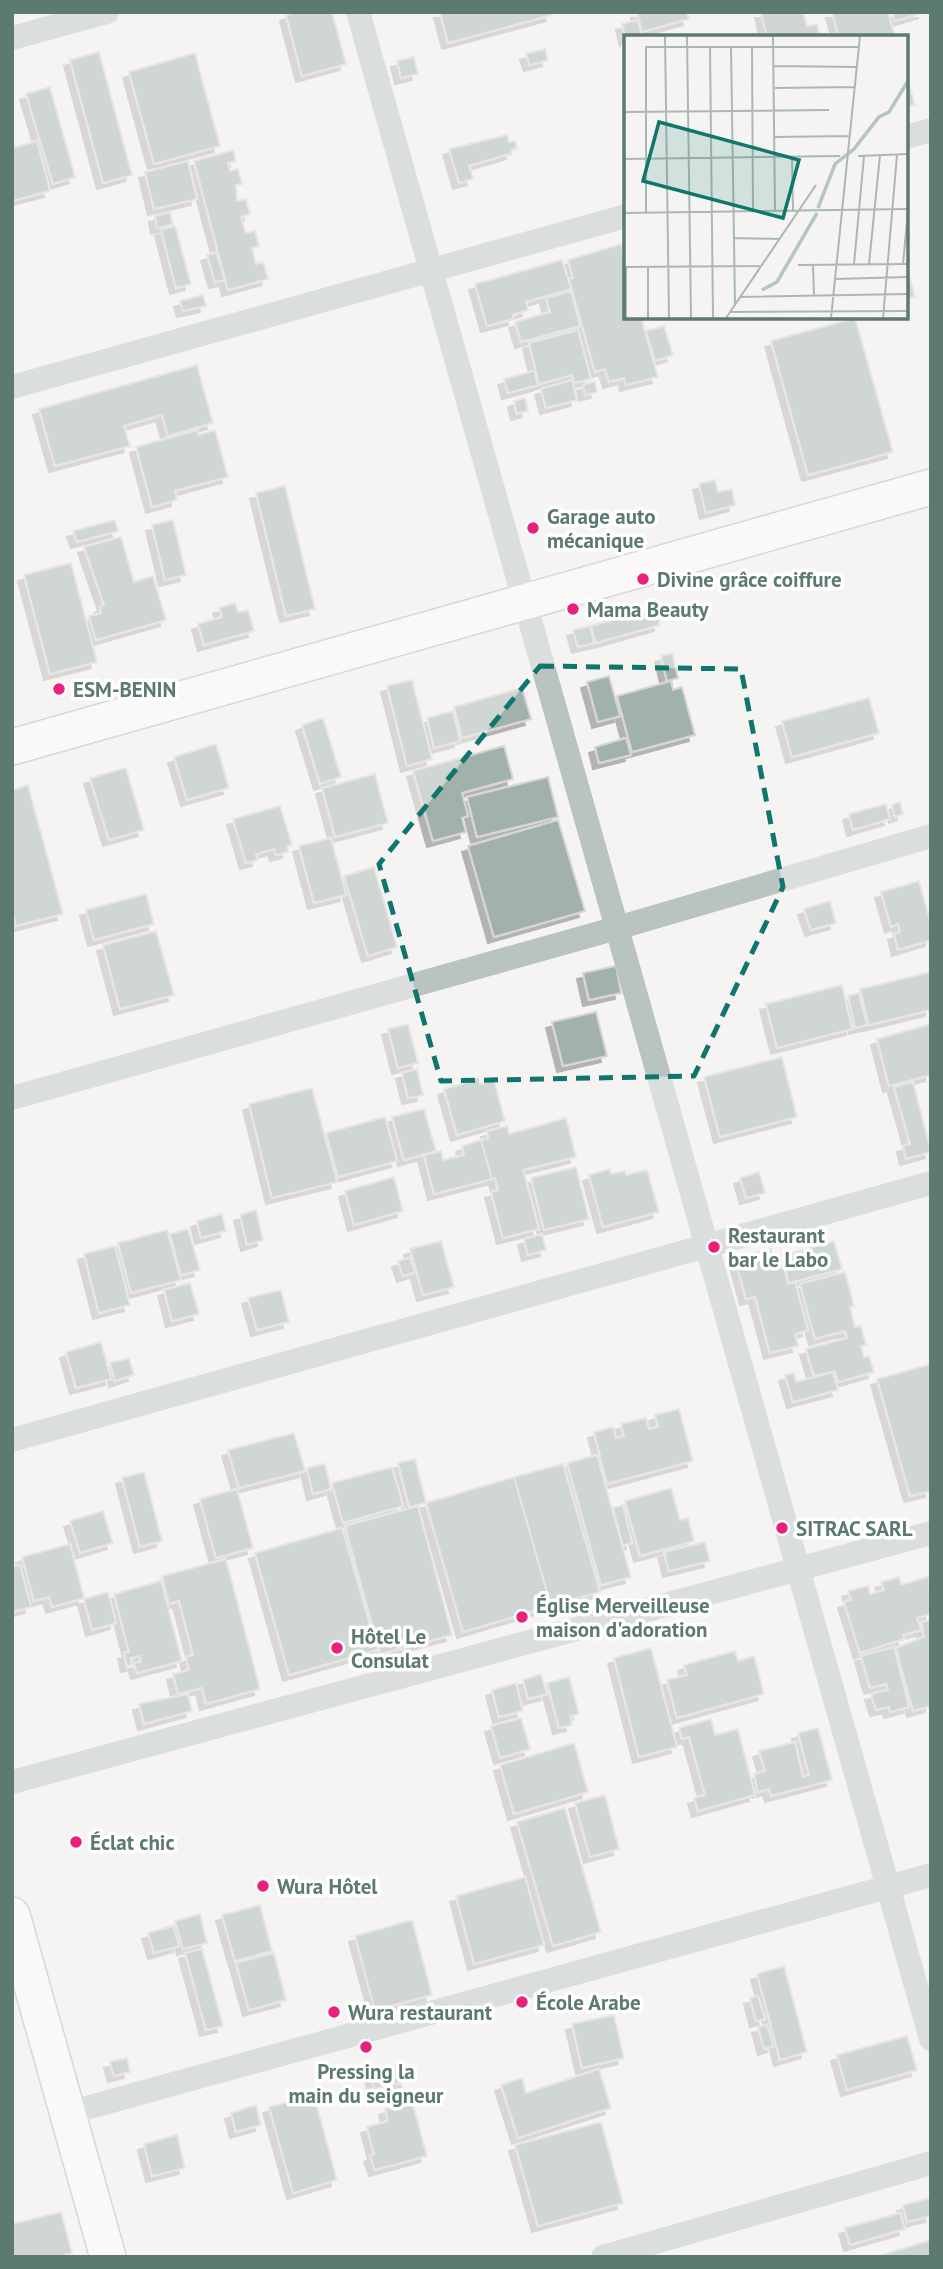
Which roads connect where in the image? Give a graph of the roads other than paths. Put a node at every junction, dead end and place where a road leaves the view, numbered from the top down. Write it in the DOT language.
graph roads {
  1 [pos="107,12"];
  2 [pos="358,12"];
  3 [pos="12,38"];
  4 [pos="931,130"];
  5 [pos="908,136"];
  6 [pos="624,217"];
  7 [pos="431,272"];
  8 [pos="12,387"];
  9 [pos="931,487"];
  10 [pos="524,602"];
  11 [pos="12,747"];
  12 [pos="931,836"];
  13 [pos="617,928"];
  14 [pos="12,1098"];
  15 [pos="931,1183"];
  16 [pos="707,1247"];
  17 [pos="12,1440"];
  18 [pos="931,1533"];
  19 [pos="798,1570"];
  20 [pos="12,1783"];
  21 [pos="931,1875"];
  22 [pos="888,1887"];
  23 [pos="12,1915"];
  24 [pos="931,2039"];
  25 [pos="68,2113"];
  26 [pos="931,2163"];
  27 [pos="108,2257"];
  28 [pos="603,2257"];
  1 -- 3 [label="street"];
  2 -- 7 [label="street"];
  4 -- 5 [label="street"];
  6 -- 7 [label="street"];
  7 -- 8 [label="street"];
  7 -- 10 [label="street"];
  9 -- 10 [label="street"];
  10 -- 11 [label="street"];
  10 -- 13 [label="street"];
  12 -- 13 [label="street"];
  13 -- 14 [label="street"];
  13 -- 16 [label="street"];
  15 -- 16 [label="street"];
  16 -- 17 [label="street"];
  16 -- 19 [label="street"];
  18 -- 19 [label="street"];
  19 -- 20 [label="street"];
  19 -- 22 [label="street"];
  21 -- 22 [label="street"];
  22 -- 24 [label="street"];
  22 -- 25 [label="street"];
  23 -- 25 [label="street"];
  25 -- 27 [label="street"];
  26 -- 28 [label="street"];
}
